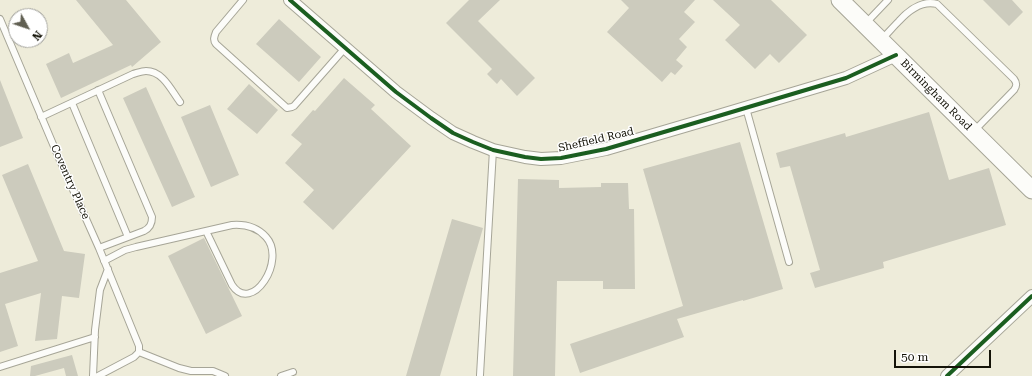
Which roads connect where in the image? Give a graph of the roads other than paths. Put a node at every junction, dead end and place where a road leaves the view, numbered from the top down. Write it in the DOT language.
graph roads {
  1 [pos="243,0"];
  2 [pos="290,0"];
  3 [pos="840,0"];
  4 [pos="888,0"];
  5 [pos="0,19"];
  6 [pos="865,25"];
  7 [pos="881,40"];
  8 [pos="345,48"];
  9 [pos="896,55"];
  10 [pos="98,90"];
  11 [pos="180,102"];
  12 [pos="72,103"];
  13 [pos="746,108"];
  14 [pos="41,117"];
  15 [pos="973,132"];
  16 [pos="493,150"];
  17 [pos="1032,190"];
  18 [pos="206,232"];
  19 [pos="128,237"];
  20 [pos="99,248"];
  21 [pos="104,261"];
  22 [pos="789,262"];
  23 [pos="108,269"];
  24 [pos="1032,296"];
  25 [pos="95,337"];
  26 [pos="139,349"];
  27 [pos="0,366"];
  28 [pos="293,372"];
  29 [pos="480,375"];
  30 [pos="93,376"];
  31 [pos="98,376"];
  32 [pos="224,376"];
  33 [pos="281,376"];
  34 [pos="947,376"];
  1 -- 8 [label="lane"];
  2 -- 8 [label="street, Sheffield Road"];
  3 -- 6 [label="street, Birmingham Road"];
  4 -- 6 [label="lane"];
  5 -- 14 [label="lane, Coventry Place"];
  6 -- 7 [label="street, Birmingham Road"];
  7 -- 9 [label="street, Birmingham Road"];
  7 -- 15 [label="lane"];
  8 -- 16 [label="street, Sheffield Road"];
  9 -- 13 [label="street, Sheffield Road"];
  9 -- 15 [label="street, Birmingham Road"];
  10 -- 11 [label="lane"];
  10 -- 12 [label="lane"];
  10 -- 19 [label="lane"];
  12 -- 14 [label="lane"];
  12 -- 19 [label="lane"];
  13 -- 16 [label="street, Sheffield Road"];
  13 -- 22 [label="lane"];
  14 -- 20 [label="lane, Coventry Place"];
  15 -- 17 [label="street, Birmingham Road"];
  16 -- 29 [label="lane"];
  18 -- 18 [label="lane"];
  18 -- 21 [label="lane"];
  19 -- 20 [label="lane"];
  20 -- 21 [label="lane, Coventry Place"];
  21 -- 23 [label="lane, Coventry Place"];
  23 -- 25 [label="lane"];
  23 -- 26 [label="lane, Coventry Place"];
  24 -- 34 [label="street"];
  25 -- 27 [label="lane"];
  25 -- 30 [label="lane"];
  26 -- 31 [label="lane"];
  26 -- 32 [label="lane"];
  28 -- 33 [label="lane"];
}
